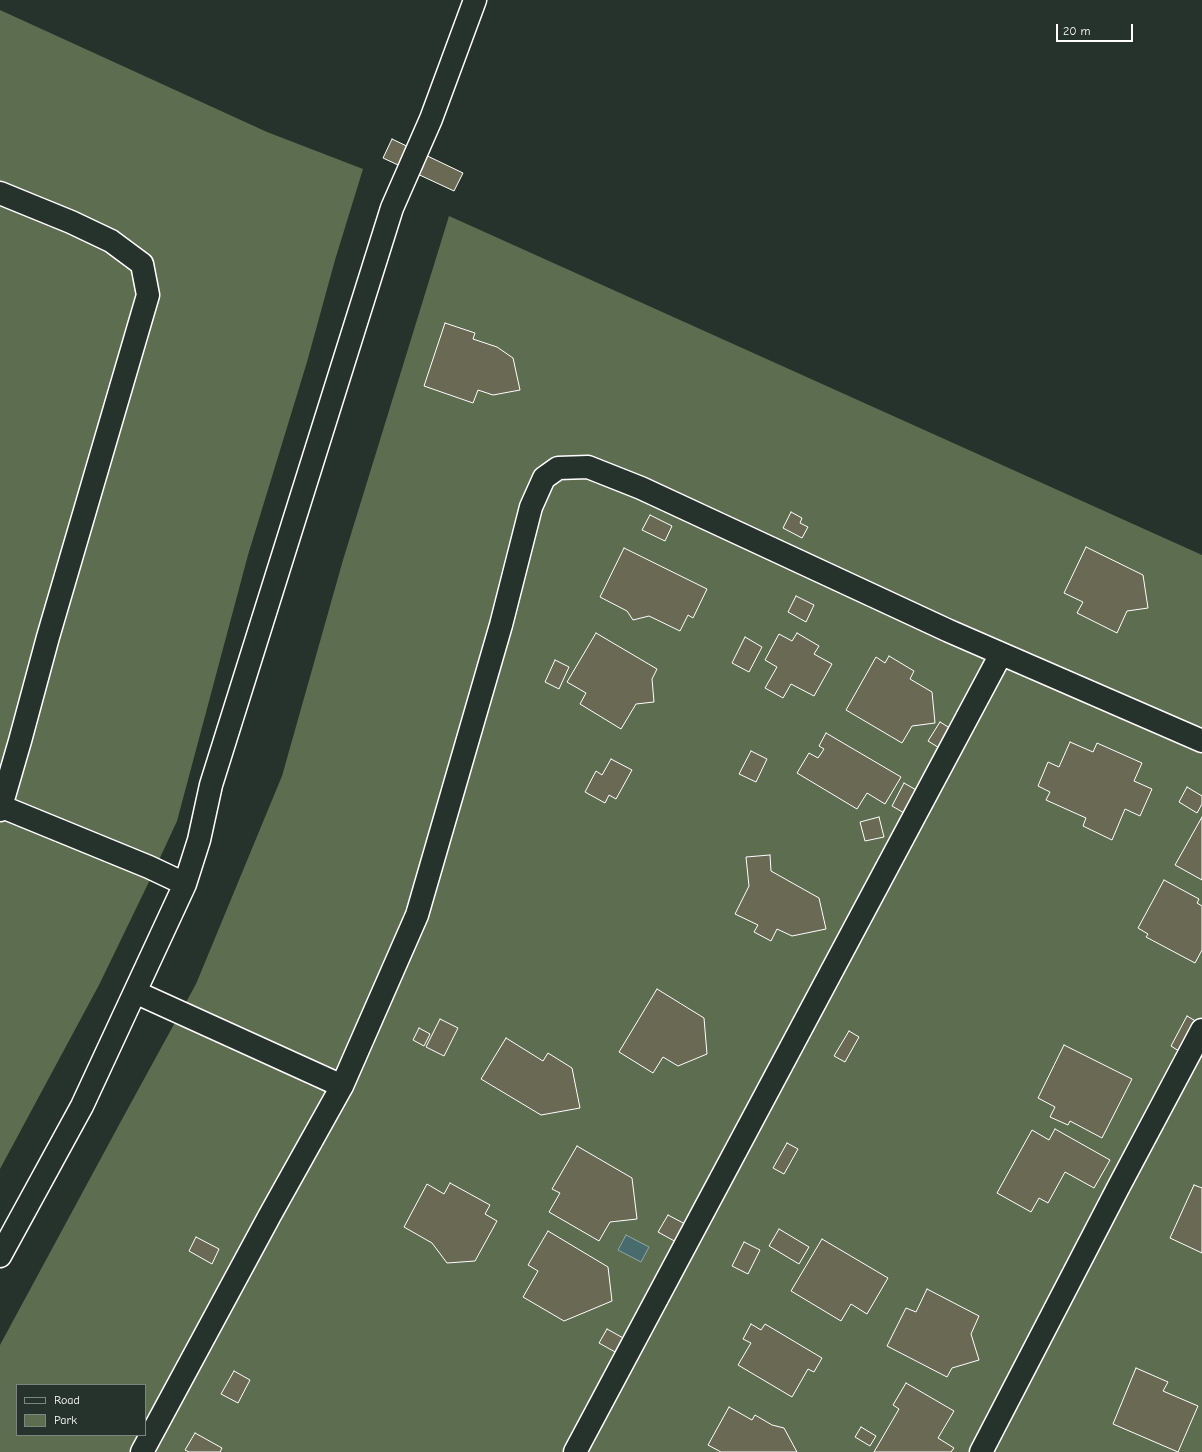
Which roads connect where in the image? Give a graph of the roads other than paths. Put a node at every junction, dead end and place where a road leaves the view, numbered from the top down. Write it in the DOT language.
graph roads {
  1 [pos="475,0"];
  2 [pos="0,193"];
  3 [pos="1001,654"];
  4 [pos="1202,741"];
  5 [pos="1,807"];
  6 [pos="185,884"];
  7 [pos="135,992"];
  8 [pos="1202,1030"];
  9 [pos="342,1086"];
  10 [pos="0,1256"];
  11 [pos="142,1452"];
  12 [pos="575,1452"];
  13 [pos="981,1452"];
  1 -- 6 [label="street"];
  2 -- 5 [label="street"];
  3 -- 4 [label="street"];
  3 -- 9 [label="street"];
  3 -- 12 [label="street"];
  5 -- 6 [label="street"];
  6 -- 7 [label="street"];
  7 -- 9 [label="street"];
  7 -- 10 [label="street"];
  8 -- 13 [label="street"];
  9 -- 11 [label="street"];
}
